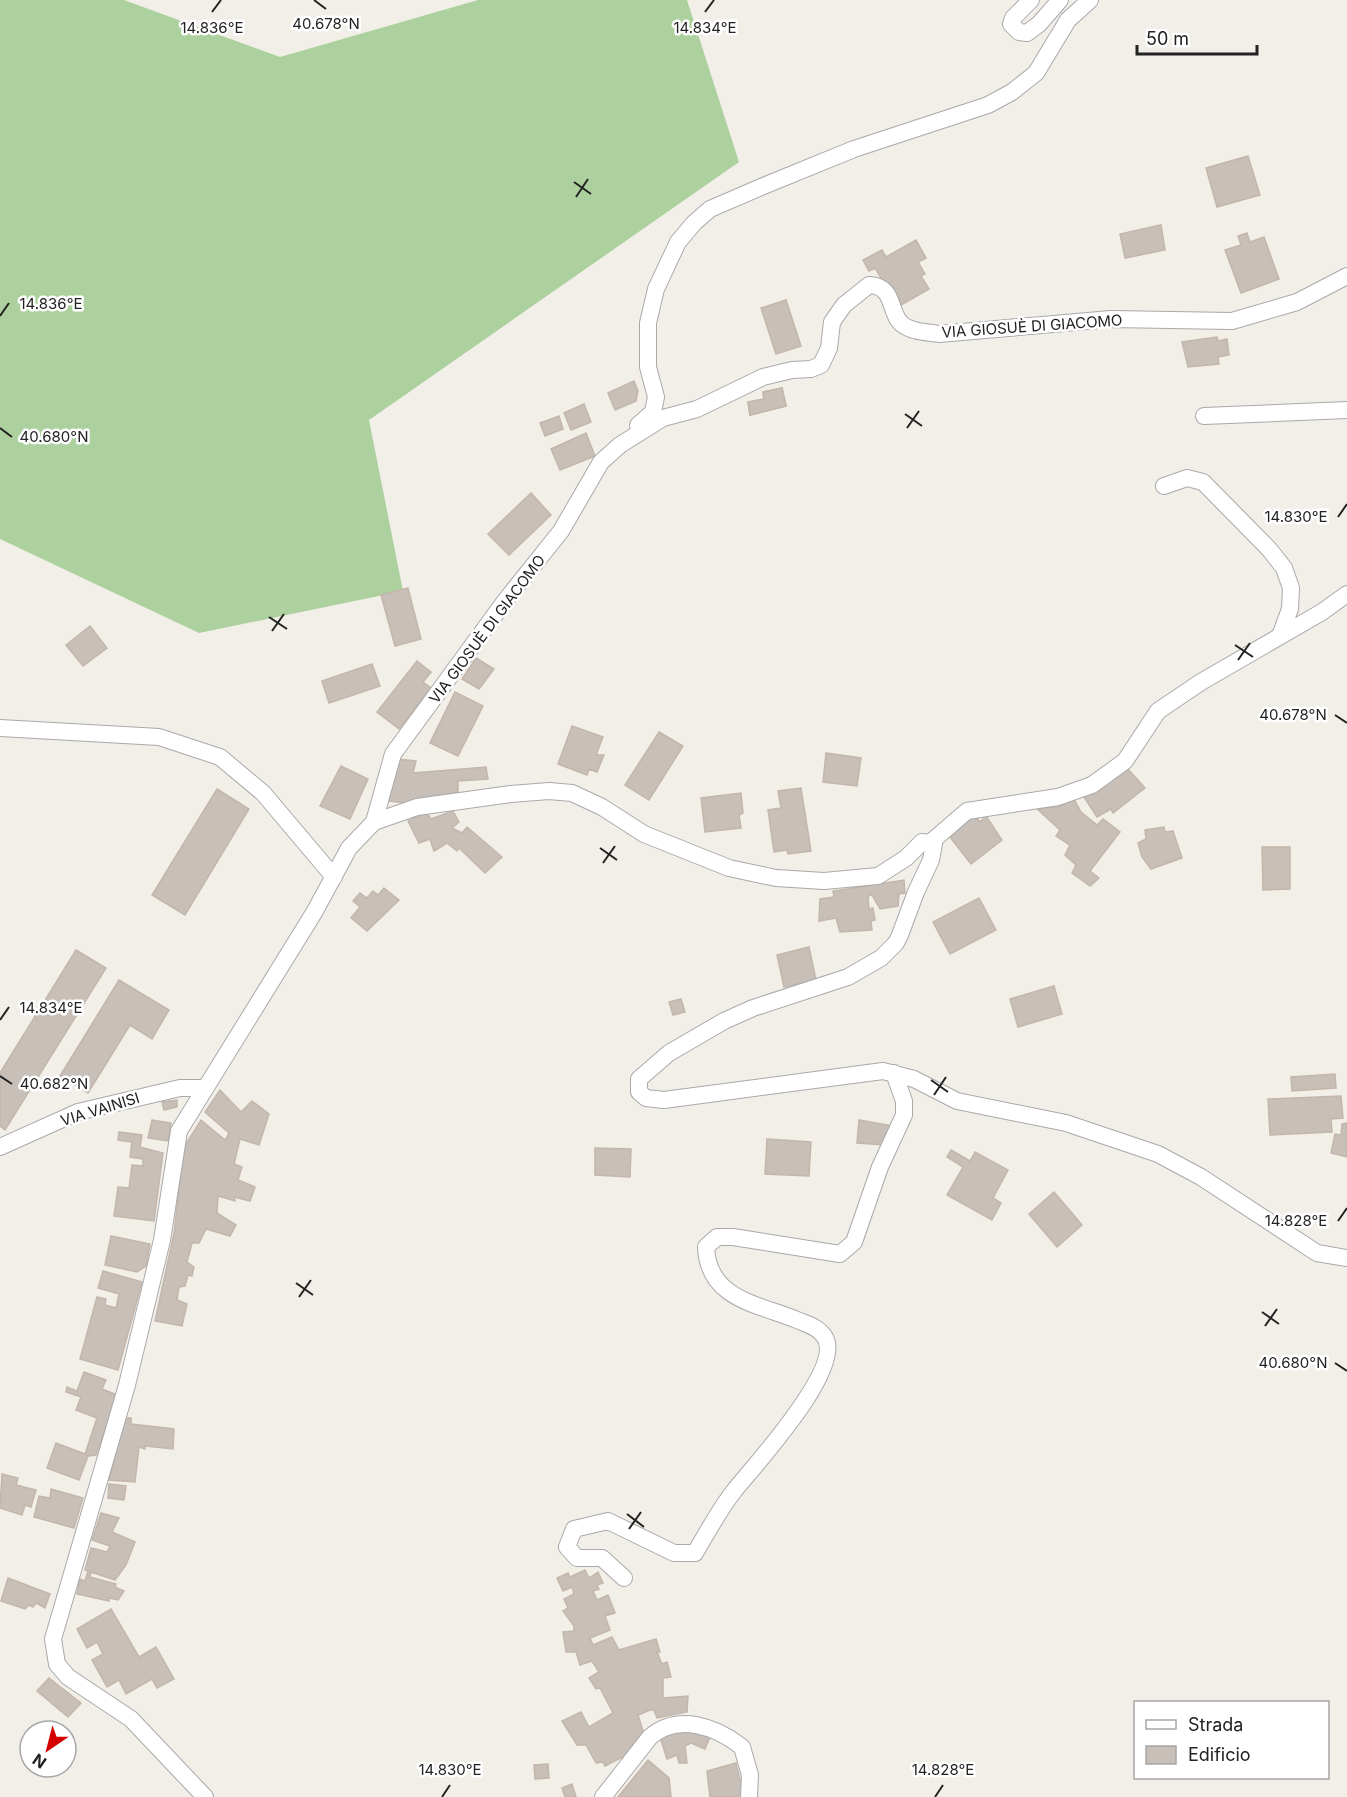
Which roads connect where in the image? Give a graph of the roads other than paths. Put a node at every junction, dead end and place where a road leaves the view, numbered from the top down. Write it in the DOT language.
graph roads {
  1 [pos="1031,0"];
  2 [pos="1060,0"];
  3 [pos="1090,0"];
  4 [pos="1347,276"];
  5 [pos="1347,410"];
  6 [pos="1204,416"];
  7 [pos="620,446"];
  8 [pos="1164,486"];
  9 [pos="1347,594"];
  10 [pos="1280,636"];
  11 [pos="0,728"];
  12 [pos="374,822"];
  13 [pos="932,842"];
  14 [pos="334,877"];
  15 [pos="894,1073"];
  16 [pos="204,1088"];
  17 [pos="0,1147"];
  18 [pos="1347,1258"];
  19 [pos="624,1578"];
  20 [pos="205,1797"];
  21 [pos="603,1797"];
  22 [pos="749,1797"];
  1 -- 2 [label="street"];
  3 -- 7 [label="street, VIA GIOSUÈ DI GIACOMO"];
  4 -- 7 [label="street, VIA GIOSUÈ DI GIACOMO"];
  5 -- 6 [label="street"];
  7 -- 12 [label="street, VIA GIOSUÈ DI GIACOMO"];
  8 -- 10 [label="street"];
  9 -- 10 [label="street"];
  10 -- 13 [label="street"];
  11 -- 14 [label="street"];
  12 -- 13 [label="street"];
  12 -- 14 [label="street"];
  13 -- 15 [label="street"];
  14 -- 16 [label="street"];
  15 -- 18 [label="street"];
  15 -- 19 [label="street"];
  16 -- 17 [label="street, VIA VAINISI"];
  16 -- 20 [label="street"];
  21 -- 22 [label="street"];
}
